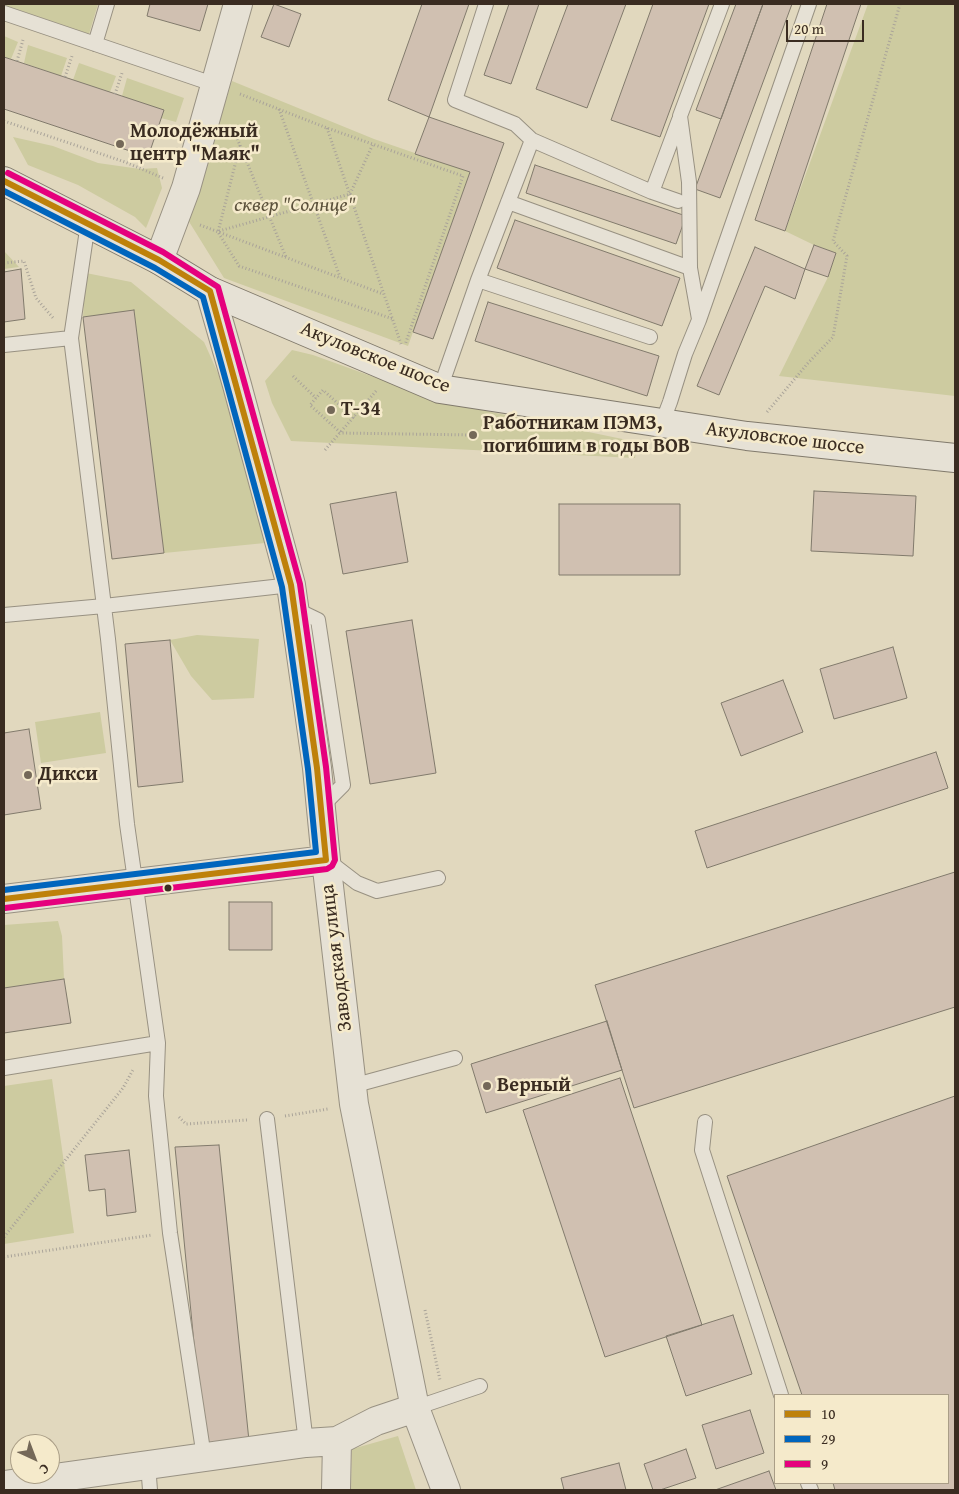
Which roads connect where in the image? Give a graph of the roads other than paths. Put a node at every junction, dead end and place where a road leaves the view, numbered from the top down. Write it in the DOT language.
graph roads {
  1 [pos="107,4"];
  2 [pos="238,4"];
  3 [pos="486,4"];
  4 [pos="722,4"];
  5 [pos="809,4"];
  6 [pos="4,13"];
  7 [pos="94,44"];
  8 [pos="216,85"];
  9 [pos="684,106"];
  10 [pos="532,140"];
  11 [pos="4,181"];
  12 [pos="652,192"];
  13 [pos="678,200"];
  14 [pos="508,202"];
  15 [pos="88,223"];
  16 [pos="159,260"];
  17 [pos="690,268"];
  18 [pos="478,280"];
  19 [pos="210,290"];
  20 [pos="699,320"];
  21 [pos="650,337"];
  22 [pos="71,338"];
  23 [pos="4,346"];
  24 [pos="440,389"];
  25 [pos="662,423"];
  26 [pos="955,458"];
  27 [pos="292,597"];
  28 [pos="104,606"];
  29 [pos="4,615"];
  30 [pos="321,807"];
  31 [pos="326,860"];
  32 [pos="438,878"];
  33 [pos="136,884"];
  34 [pos="4,899"];
  35 [pos="152,1044"];
  36 [pos="455,1058"];
  37 [pos="4,1068"];
  38 [pos="352,1086"];
  39 [pos="267,1119"];
  40 [pos="705,1122"];
  41 [pos="480,1386"];
  42 [pos="781,1394"];
  43 [pos="415,1408"];
  44 [pos="337,1440"];
  45 [pos="306,1443"];
  46 [pos="204,1457"];
  47 [pos="149,1477"];
  48 [pos="4,1485"];
  49 [pos="336,1490"];
  50 [pos="446,1490"];
  1 -- 7 [label="lane"];
  2 -- 8 [label="street"];
  3 -- 10 [label="lane"];
  4 -- 17 [label="lane"];
  5 -- 20 [label="lane"];
  6 -- 7 [label="lane"];
  7 -- 8 [label="lane"];
  8 -- 16 [label="street"];
  9 -- 12 [label="lane"];
  10 -- 12 [label="lane"];
  10 -- 14 [label="lane"];
  11 -- 15 [label="street, Акуловское шоссе"];
  12 -- 13 [label="lane"];
  14 -- 17 [label="lane"];
  14 -- 18 [label="lane"];
  15 -- 16 [label="street, Акуловское шоссе"];
  15 -- 22 [label="lane"];
  16 -- 19 [label="street, Акуловское шоссе"];
  17 -- 20 [label="lane"];
  18 -- 21 [label="lane"];
  18 -- 24 [label="lane"];
  19 -- 24 [label="street, Акуловское шоссе"];
  19 -- 27 [label="street, Заводская улица"];
  20 -- 25 [label="lane"];
  22 -- 23 [label="lane"];
  22 -- 28 [label="lane"];
  24 -- 25 [label="street, Акуловское шоссе"];
  25 -- 26 [label="street, Акуловское шоссе"];
  27 -- 28 [label="lane"];
  27 -- 30 [label="street, Заводская улица"];
  27 -- 30 [label="lane"];
  28 -- 29 [label="lane"];
  28 -- 33 [label="lane"];
  30 -- 31 [label="street, Заводская улица"];
  31 -- 32 [label="lane"];
  31 -- 33 [label="street"];
  31 -- 38 [label="street, Заводская улица"];
  33 -- 34 [label="street"];
  33 -- 35 [label="lane"];
  35 -- 37 [label="lane"];
  35 -- 46 [label="lane"];
  36 -- 38 [label="lane"];
  38 -- 43 [label="street, Заводская улица"];
  39 -- 45 [label="lane"];
  40 -- 42 [label="lane"];
  41 -- 43 [label="lane"];
  43 -- 44 [label="street"];
  43 -- 50 [label="street, Заводская улица"];
  44 -- 45 [label="street"];
  44 -- 49 [label="street"];
  45 -- 46 [label="street"];
  46 -- 47 [label="street"];
  47 -- 48 [label="street"];
}
